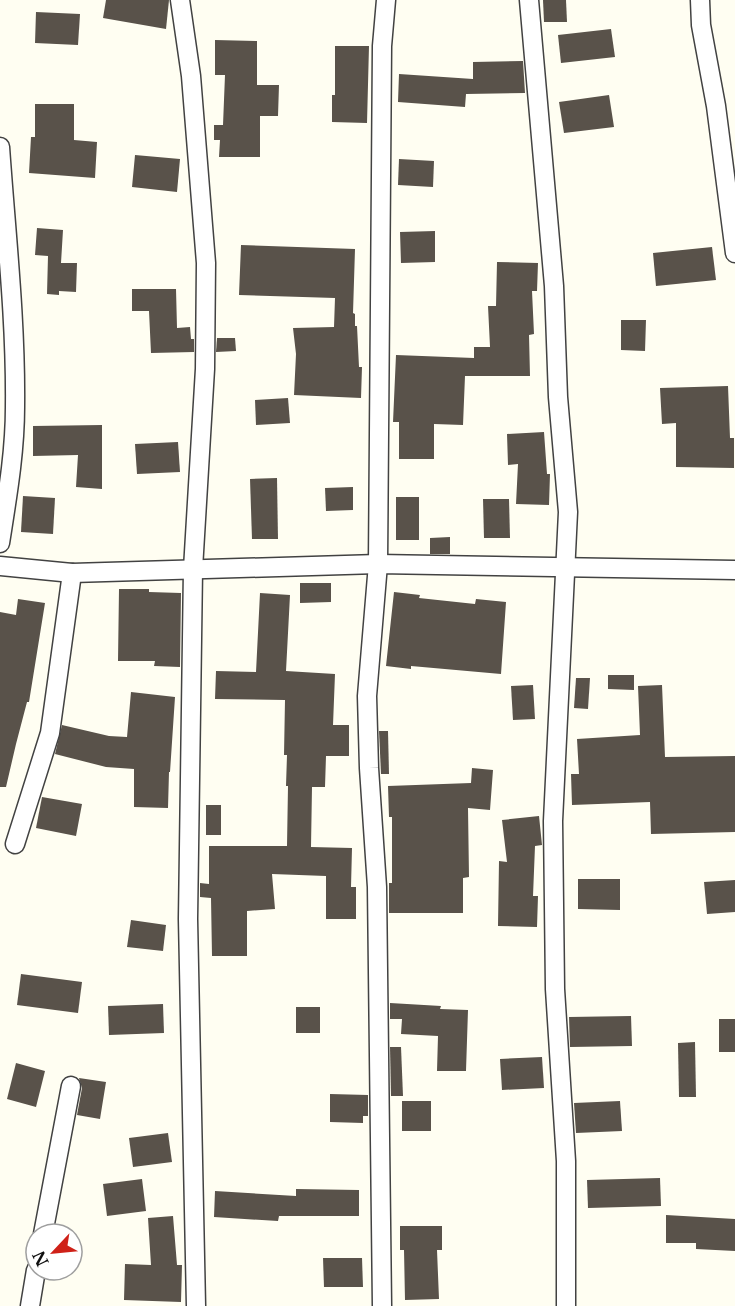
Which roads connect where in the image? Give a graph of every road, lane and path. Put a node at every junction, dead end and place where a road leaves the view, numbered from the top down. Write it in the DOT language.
graph roads {
  1 [pos="180,0"];
  2 [pos="386,0"];
  3 [pos="529,0"];
  4 [pos="700,0"];
  5 [pos="0,147"];
  6 [pos="735,253"];
  7 [pos="0,543"];
  8 [pos="378,564"];
  9 [pos="0,566"];
  10 [pos="565,567"];
  11 [pos="193,569"];
  12 [pos="735,570"];
  13 [pos="72,573"];
  14 [pos="15,844"];
  15 [pos="71,1086"];
  16 [pos="45,1222"];
  17 [pos="34,1282"];
  18 [pos="30,1306"];
  19 [pos="196,1306"];
  20 [pos="382,1306"];
  21 [pos="566,1306"];
  1 -- 11 [label="street"];
  2 -- 8 [label="street"];
  3 -- 10 [label="street"];
  4 -- 6 [label="street"];
  5 -- 7 [label="street"];
  8 -- 10 [label="street"];
  8 -- 11 [label="street"];
  8 -- 20 [label="street"];
  9 -- 13 [label="street"];
  10 -- 12 [label="street"];
  10 -- 21 [label="street"];
  11 -- 13 [label="street"];
  11 -- 19 [label="street"];
  13 -- 14 [label="street"];
  15 -- 16 [label="street"];
  17 -- 18 [label="street"];
}
